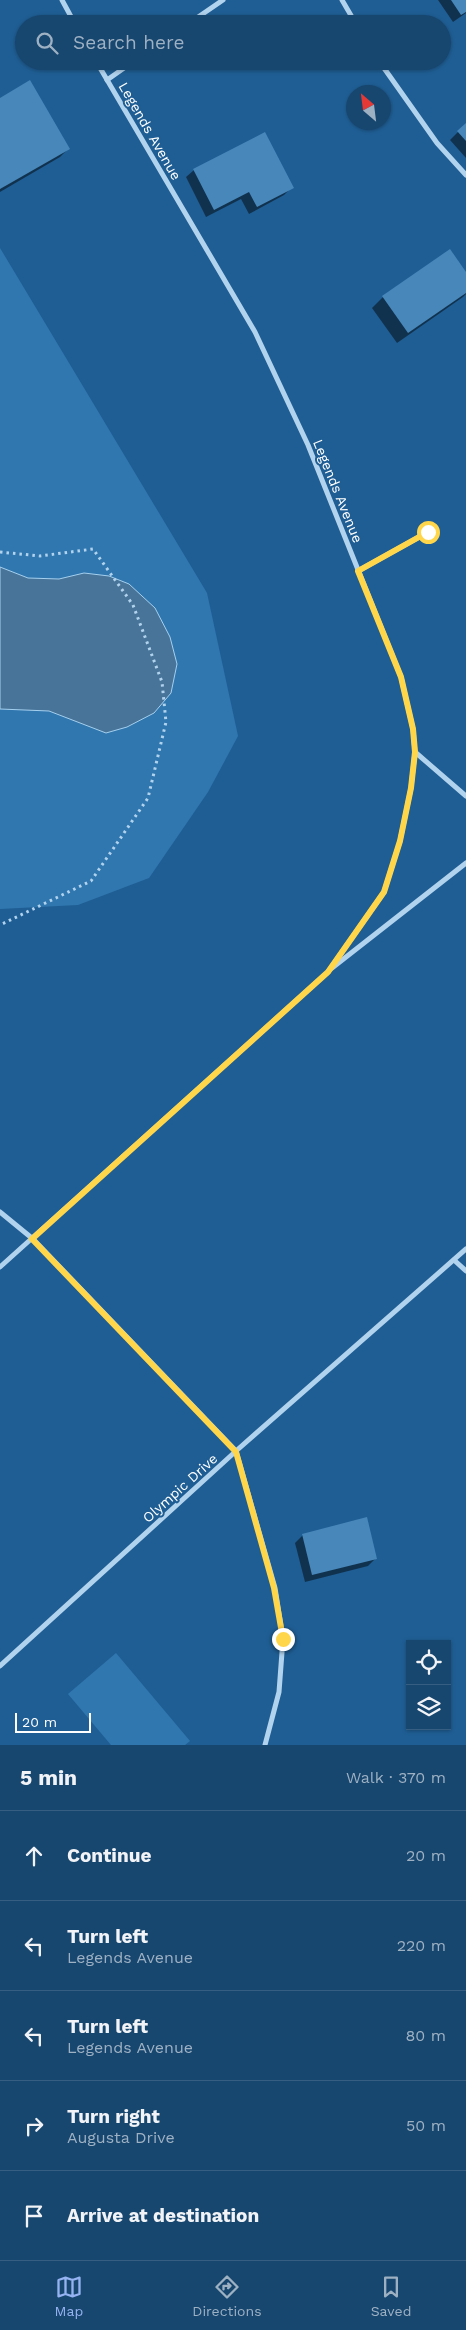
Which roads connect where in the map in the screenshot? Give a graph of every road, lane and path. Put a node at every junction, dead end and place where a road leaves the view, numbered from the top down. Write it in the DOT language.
graph roads {
  1 [pos="62,0"];
  2 [pos="223,0"];
  3 [pos="342,0"];
  4 [pos="70,15"];
  5 [pos="201,15"];
  6 [pos="351,15"];
  7 [pos="101,70"];
  8 [pos="121,70"];
  9 [pos="385,70"];
  10 [pos="107,80"];
  11 [pos="466,175"];
  12 [pos="428,532"];
  13 [pos="0,552"];
  14 [pos="358,571"];
  15 [pos="415,752"];
  16 [pos="466,796"];
  17 [pos="466,863"];
  18 [pos="0,924"];
  19 [pos="328,972"];
  20 [pos="0,1212"];
  21 [pos="32,1239"];
  22 [pos="466,1248"];
  23 [pos="454,1260"];
  24 [pos="0,1267"];
  25 [pos="466,1271"];
  26 [pos="236,1452"];
  27 [pos="0,1666"];
  28 [pos="265,1745"];
  1 -- 4 [label="street"];
  2 -- 5 [label="street"];
  3 -- 6 [label="street"];
  7 -- 10 [label="street, Legends Avenue"];
  8 -- 10 [label="street"];
  9 -- 11 [label="street"];
  10 -- 14 [label="street, Legends Avenue"];
  12 -- 14 [label="street"];
  13 -- 18 [label="path"];
  14 -- 15 [label="street, Legends Avenue"];
  15 -- 16 [label="street"];
  15 -- 19 [label="street, Legends Avenue"];
  17 -- 19 [label="street"];
  19 -- 21 [label="street, Legends Avenue"];
  20 -- 21 [label="street"];
  21 -- 24 [label="street, Legends Avenue"];
  21 -- 26 [label="street"];
  22 -- 23 [label="street, Olympic Drive"];
  23 -- 25 [label="street"];
  23 -- 26 [label="street, Olympic Drive"];
  26 -- 27 [label="street, Olympic Drive"];
  26 -- 28 [label="street"];
}
